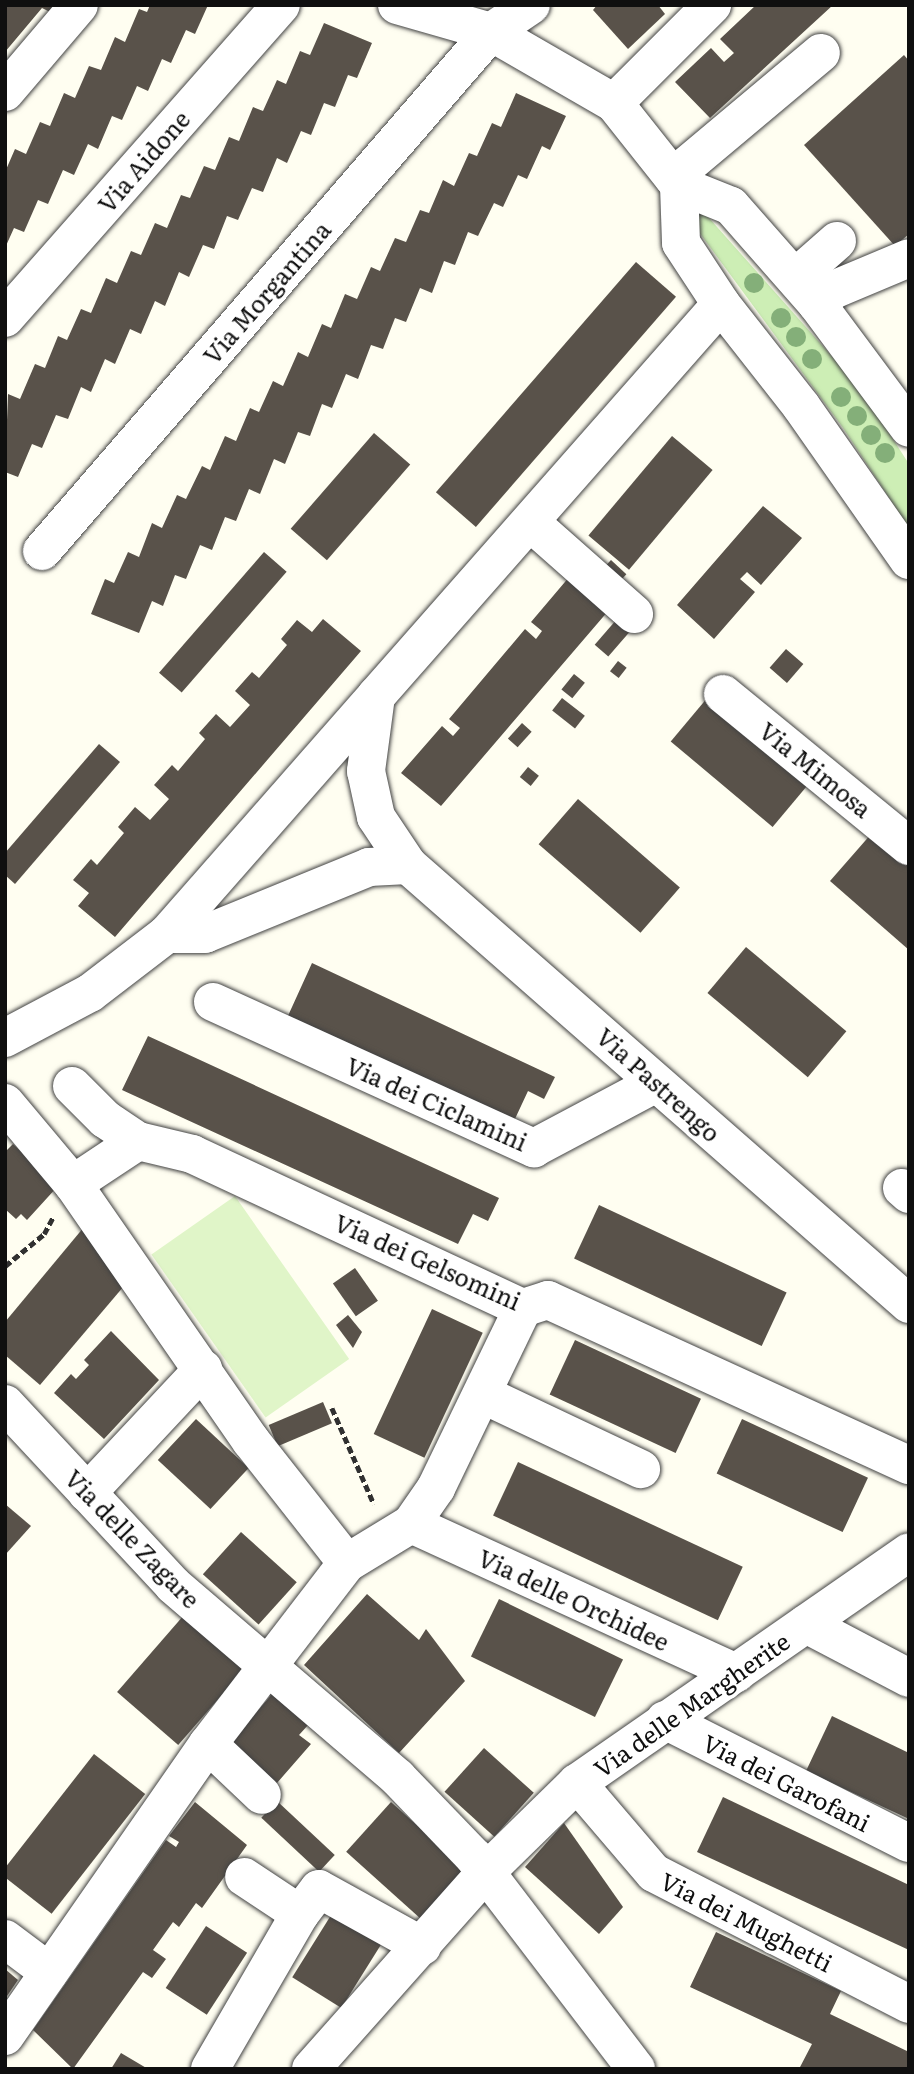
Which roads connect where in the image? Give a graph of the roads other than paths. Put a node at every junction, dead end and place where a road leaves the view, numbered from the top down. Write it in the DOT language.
graph roads {
  1 [pos="79,5"];
  2 [pos="281,5"];
  3 [pos="397,5"];
  4 [pos="531,5"];
  5 [pos="712,5"];
  6 [pos="491,33"];
  7 [pos="821,53"];
  8 [pos="5,92"];
  9 [pos="614,103"];
  10 [pos="676,181"];
  11 [pos="837,241"];
  12 [pos="909,258"];
  13 [pos="806,291"];
  14 [pos="720,304"];
  15 [pos="5,318"];
  16 [pos="909,428"];
  17 [pos="530,522"];
  18 [pos="41,551"];
  19 [pos="909,560"];
  20 [pos="634,614"];
  21 [pos="723,694"];
  22 [pos="376,696"];
  23 [pos="909,846"];
  24 [pos="408,865"];
  25 [pos="167,934"];
  26 [pos="213,1002"];
  27 [pos="5,1038"];
  28 [pos="656,1083"];
  29 [pos="72,1086"];
  30 [pos="5,1103"];
  31 [pos="138,1141"];
  32 [pos="73,1184"];
  33 [pos="909,1304"];
  34 [pos="523,1308"];
  35 [pos="202,1368"];
  36 [pos="482,1395"];
  37 [pos="5,1404"];
  38 [pos="909,1465"];
  39 [pos="641,1469"];
  40 [pos="87,1493"];
  41 [pos="400,1531"];
  42 [pos="909,1552"];
  43 [pos="347,1563"];
  44 [pos="806,1624"];
  45 [pos="268,1664"];
  46 [pos="736,1673"];
  47 [pos="909,1678"];
  48 [pos="665,1720"];
  49 [pos="208,1744"];
  50 [pos="576,1783"];
  51 [pos="262,1795"];
  52 [pos="909,1843"];
  53 [pos="487,1871"];
  54 [pos="244,1877"];
  55 [pos="300,1914"];
  56 [pos="5,1938"];
  57 [pos="422,1947"];
  58 [pos="49,1972"];
  59 [pos="909,2004"];
  60 [pos="5,2036"];
  61 [pos="210,2068"];
  62 [pos="224,2069"];
  63 [pos="311,2069"];
  64 [pos="636,2069"];
  1 -- 8 [label="street"];
  2 -- 15 [label="street, Via Aidone"];
  3 -- 6 [label="street"];
  4 -- 6 [label="street, Via Morgantina"];
  5 -- 9 [label="street"];
  6 -- 9 [label="street"];
  6 -- 18 [label="street, Via Morgantina"];
  7 -- 10 [label="street"];
  9 -- 10 [label="street"];
  10 -- 13 [label="street"];
  10 -- 14 [label="street"];
  11 -- 13 [label="street"];
  12 -- 13 [label="street"];
  13 -- 16 [label="street"];
  14 -- 17 [label="street"];
  14 -- 19 [label="street"];
  17 -- 20 [label="street"];
  17 -- 22 [label="street"];
  21 -- 23 [label="street, Via Mimosa"];
  22 -- 24 [label="street, Via Pastrengo"];
  22 -- 25 [label="street"];
  24 -- 25 [label="street"];
  24 -- 28 [label="street, Via Pastrengo"];
  25 -- 27 [label="street"];
  26 -- 28 [label="street, Via dei Ciclamini"];
  28 -- 33 [label="street, Via Pastrengo"];
  29 -- 31 [label="street, Via dei Gelsomini"];
  30 -- 32 [label="street"];
  31 -- 32 [label="street"];
  31 -- 34 [label="street, Via dei Gelsomini"];
  32 -- 35 [label="street"];
  34 -- 36 [label="street"];
  34 -- 38 [label="street, Via dei Gelsomini"];
  35 -- 40 [label="street"];
  35 -- 43 [label="street"];
  36 -- 39 [label="street"];
  36 -- 41 [label="street"];
  37 -- 40 [label="street, Via delle Zagare"];
  40 -- 45 [label="street, Via delle Zagare"];
  41 -- 43 [label="street"];
  41 -- 46 [label="street, Via delle Orchidee"];
  42 -- 44 [label="street, Via delle Margherite"];
  43 -- 45 [label="street"];
  44 -- 46 [label="street, Via delle Margherite"];
  44 -- 47 [label="street"];
  45 -- 49 [label="street"];
  45 -- 53 [label="street, Via delle Zagare"];
  46 -- 48 [label="street, Via delle Margherite"];
  48 -- 50 [label="street, Via delle Margherite"];
  48 -- 52 [label="street, Via dei Garofani"];
  49 -- 51 [label="street"];
  49 -- 58 [label="street"];
  50 -- 53 [label="street, Via delle Margherite"];
  50 -- 59 [label="street, Via dei Mughetti"];
  53 -- 57 [label="street, Via delle Margherite"];
  53 -- 64 [label="street, Via delle Zagare"];
  54 -- 55 [label="street"];
  55 -- 57 [label="street"];
  55 -- 61 [label="street"];
  56 -- 58 [label="street"];
  57 -- 63 [label="street, Via delle Margherite"];
  58 -- 60 [label="street"];
  61 -- 62 [label="street"];
}
